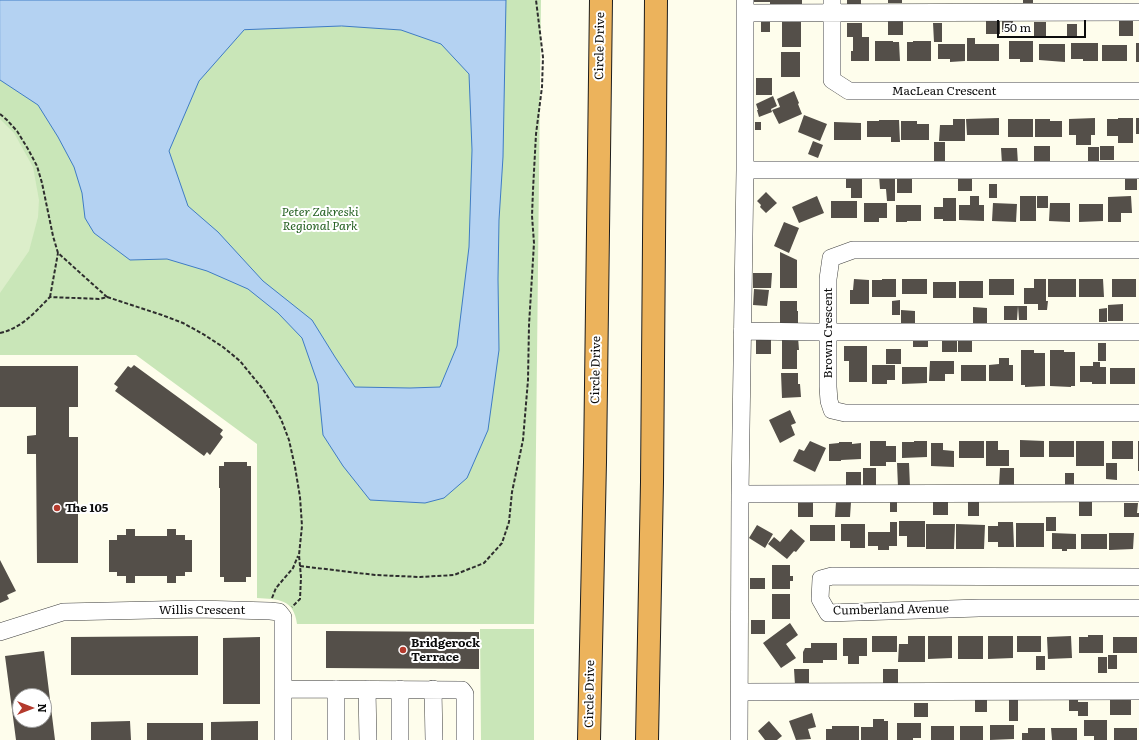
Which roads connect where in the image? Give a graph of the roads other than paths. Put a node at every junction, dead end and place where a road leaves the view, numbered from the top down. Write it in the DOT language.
graph roads {
  1 [pos="601,0"];
  2 [pos="656,0"];
  3 [pos="745,6"];
  4 [pos="832,6"];
  5 [pos="1139,12"];
  6 [pos="1139,91"];
  7 [pos="745,170"];
  8 [pos="1139,170"];
  9 [pos="1139,250"];
  10 [pos="742,331"];
  11 [pos="829,332"];
  12 [pos="1139,332"];
  13 [pos="1139,413"];
  14 [pos="740,494"];
  15 [pos="1139,494"];
  16 [pos="1139,577"];
  17 [pos="1139,608"];
  18 [pos="0,632"];
  19 [pos="283,689"];
  20 [pos="336,689"];
  21 [pos="367,689"];
  22 [pos="400,689"];
  23 [pos="433,690"];
  24 [pos="1139,691"];
  25 [pos="740,692"];
  26 [pos="283,740"];
  27 [pos="336,740"];
  28 [pos="368,740"];
  29 [pos="400,740"];
  30 [pos="434,740"];
  31 [pos="465,740"];
  32 [pos="589,740"];
  33 [pos="647,740"];
  34 [pos="739,740"];
  1 -- 32 [label="highway, Circle Drive"];
  2 -- 33 [label="highway"];
  3 -- 4 [label="street"];
  3 -- 7 [label="street"];
  4 -- 5 [label="street"];
  4 -- 6 [label="street, MacLean Crescent"];
  7 -- 8 [label="street"];
  7 -- 10 [label="street"];
  9 -- 11 [label="street, Brown Crescent"];
  10 -- 11 [label="street"];
  10 -- 14 [label="street"];
  11 -- 12 [label="street"];
  11 -- 13 [label="street, Brown Crescent"];
  14 -- 15 [label="street"];
  14 -- 25 [label="street"];
  16 -- 17 [label="street, Cumberland Avenue"];
  18 -- 19 [label="street, Willis Crescent"];
  19 -- 20 [label="street"];
  19 -- 26 [label="street, Willis Crescent"];
  20 -- 21 [label="street"];
  20 -- 27 [label="street"];
  21 -- 22 [label="street"];
  21 -- 28 [label="street"];
  22 -- 23 [label="street"];
  22 -- 29 [label="street"];
  23 -- 30 [label="street"];
  23 -- 31 [label="street"];
  24 -- 25 [label="street"];
  25 -- 34 [label="street"];
}
